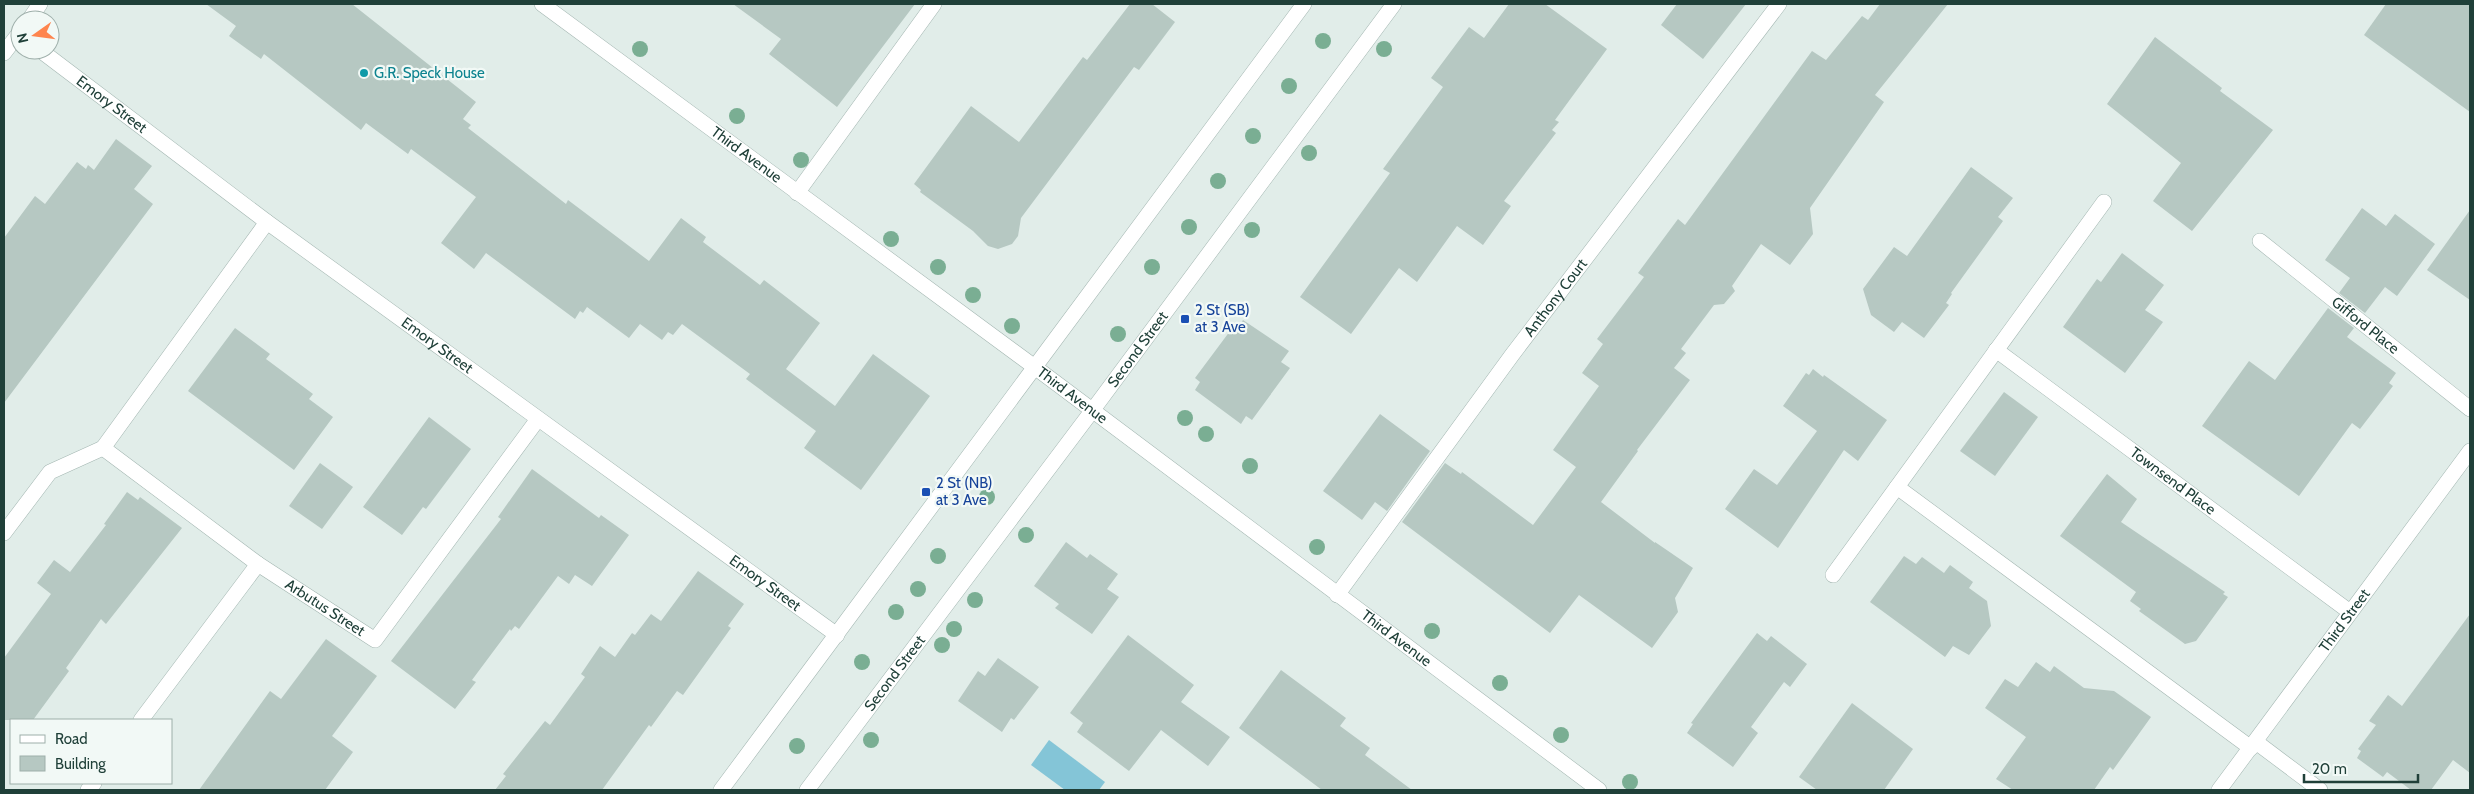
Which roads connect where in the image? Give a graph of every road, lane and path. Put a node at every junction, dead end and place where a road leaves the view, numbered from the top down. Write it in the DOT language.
graph roads {
  1 [pos="542,4"];
  2 [pos="934,4"];
  3 [pos="1304,4"];
  4 [pos="1394,4"];
  5 [pos="1779,4"];
  6 [pos="53,60"];
  7 [pos="797,193"];
  8 [pos="2104,202"];
  9 [pos="266,222"];
  10 [pos="2260,241"];
  11 [pos="1996,350"];
  12 [pos="1036,368"];
  13 [pos="2470,409"];
  14 [pos="1092,412"];
  15 [pos="538,419"];
  16 [pos="103,448"];
  17 [pos="2470,451"];
  18 [pos="1897,487"];
  19 [pos="4,533"];
  20 [pos="258,564"];
  21 [pos="1833,575"];
  22 [pos="1338,596"];
  23 [pos="2350,612"];
  24 [pos="837,635"];
  25 [pos="142,719"];
  26 [pos="2253,745"];
  27 [pos="721,790"];
  28 [pos="807,790"];
  29 [pos="1600,790"];
  30 [pos="2219,790"];
  31 [pos="2320,790"];
  1 -- 7 [label="street, Third Avenue"];
  2 -- 7 [label="street"];
  3 -- 12 [label="street"];
  4 -- 14 [label="street, Second Street"];
  5 -- 22 [label="street, Anthony Court"];
  6 -- 9 [label="street, Emory Street"];
  7 -- 12 [label="street, Third Avenue"];
  8 -- 11 [label="street"];
  9 -- 15 [label="street, Emory Street"];
  9 -- 16 [label="street"];
  10 -- 13 [label="street, Gifford Place"];
  11 -- 18 [label="street"];
  11 -- 23 [label="street, Townsend Place"];
  12 -- 14 [label="street, Third Avenue"];
  12 -- 24 [label="street"];
  14 -- 22 [label="street, Third Avenue"];
  14 -- 28 [label="street, Second Street"];
  15 -- 20 [label="street, Arbutus Street"];
  15 -- 24 [label="street, Emory Street"];
  16 -- 19 [label="street"];
  16 -- 20 [label="street"];
  17 -- 23 [label="street, Third Street"];
  18 -- 21 [label="street"];
  18 -- 26 [label="street"];
  20 -- 25 [label="street"];
  22 -- 29 [label="street, Third Avenue"];
  23 -- 26 [label="street, Third Street"];
  24 -- 27 [label="street"];
  26 -- 30 [label="street, Third Street"];
  26 -- 31 [label="street"];
}
